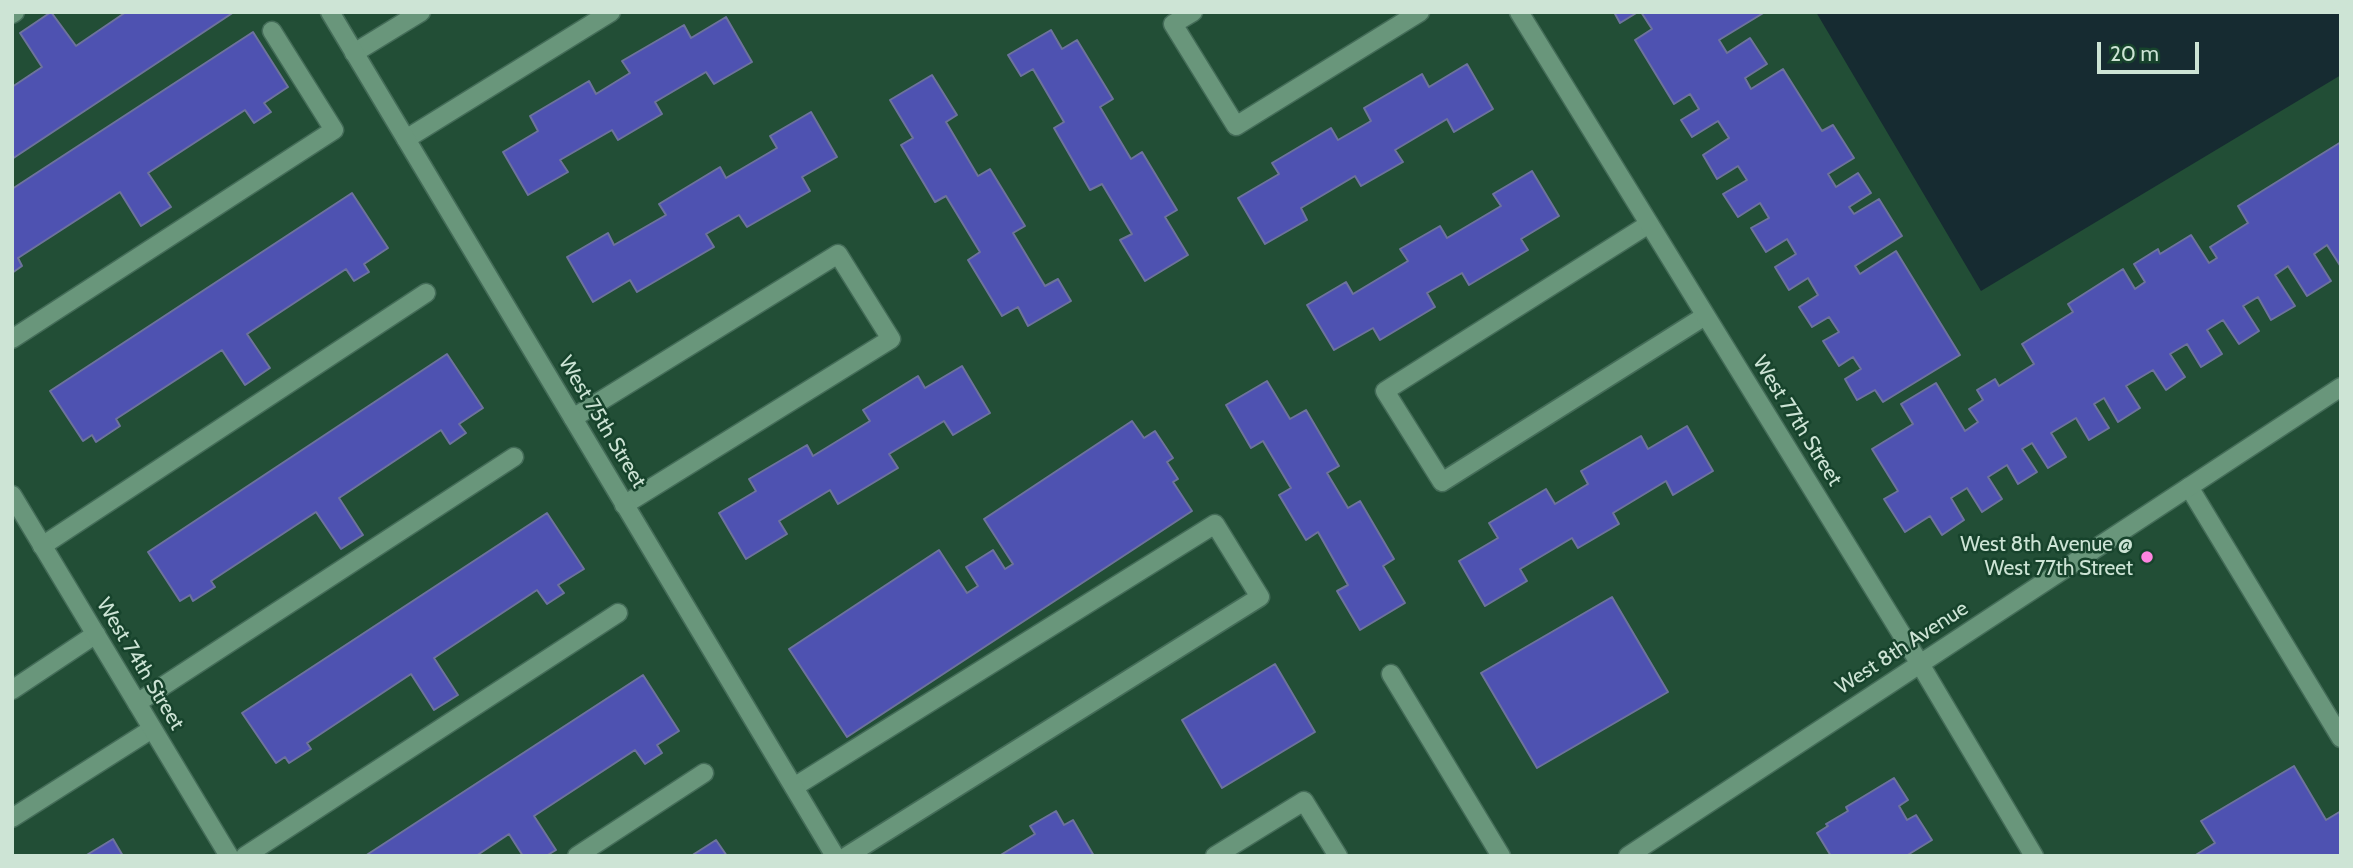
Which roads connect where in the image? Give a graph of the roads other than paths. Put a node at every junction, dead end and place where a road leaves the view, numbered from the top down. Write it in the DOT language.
graph roads {
  1 [pos="330,12"];
  2 [pos="421,12"];
  3 [pos="611,12"];
  4 [pos="1193,12"];
  5 [pos="1420,12"];
  6 [pos="1519,12"];
  7 [pos="272,31"];
  8 [pos="354,53"];
  9 [pos="406,139"];
  10 [pos="1649,224"];
  11 [pos="426,293"];
  12 [pos="1706,316"];
  13 [pos="12,339"];
  14 [pos="2341,387"];
  15 [pos="573,418"];
  16 [pos="514,457"];
  17 [pos="2189,487"];
  18 [pos="12,495"];
  19 [pos="624,505"];
  20 [pos="43,546"];
  21 [pos="618,613"];
  22 [pos="96,634"];
  23 [pos="1920,664"];
  24 [pos="1391,674"];
  25 [pos="12,690"];
  26 [pos="137,703"];
  27 [pos="152,729"];
  28 [pos="2341,738"];
  29 [pos="704,773"];
  30 [pos="794,788"];
  31 [pos="12,818"];
  32 [pos="229,856"];
  33 [pos="245,856"];
  34 [pos="577,856"];
  35 [pos="835,856"];
  36 [pos="847,856"];
  37 [pos="1215,856"];
  38 [pos="1338,856"];
  39 [pos="1501,856"];
  40 [pos="1628,856"];
  41 [pos="2034,856"];
  1 -- 8 [label="street, West 75th Street"];
  2 -- 8 [label="street"];
  3 -- 9 [label="street"];
  4 -- 5 [label="street"];
  6 -- 10 [label="street, West 77th Street"];
  7 -- 13 [label="street"];
  8 -- 9 [label="street, West 75th Street"];
  9 -- 15 [label="street, West 75th Street"];
  10 -- 12 [label="street, West 77th Street"];
  10 -- 12 [label="street"];
  11 -- 20 [label="street"];
  12 -- 23 [label="street, West 77th Street"];
  14 -- 17 [label="street, West 8th Avenue"];
  15 -- 19 [label="street, West 75th Street"];
  15 -- 19 [label="street"];
  16 -- 26 [label="street"];
  17 -- 23 [label="street, West 8th Avenue"];
  17 -- 28 [label="street"];
  18 -- 20 [label="street, West 74th Street"];
  19 -- 30 [label="street, West 75th Street"];
  20 -- 22 [label="street, West 74th Street"];
  21 -- 33 [label="street"];
  22 -- 25 [label="street"];
  22 -- 26 [label="street, West 74th Street"];
  23 -- 40 [label="street, West 8th Avenue"];
  23 -- 41 [label="street, West 77th Street"];
  24 -- 39 [label="street"];
  26 -- 27 [label="street, West 74th Street"];
  27 -- 31 [label="street"];
  27 -- 32 [label="street, West 74th Street"];
  29 -- 34 [label="street"];
  30 -- 35 [label="street, West 75th Street"];
  30 -- 36 [label="street"];
  37 -- 38 [label="street"];
}
